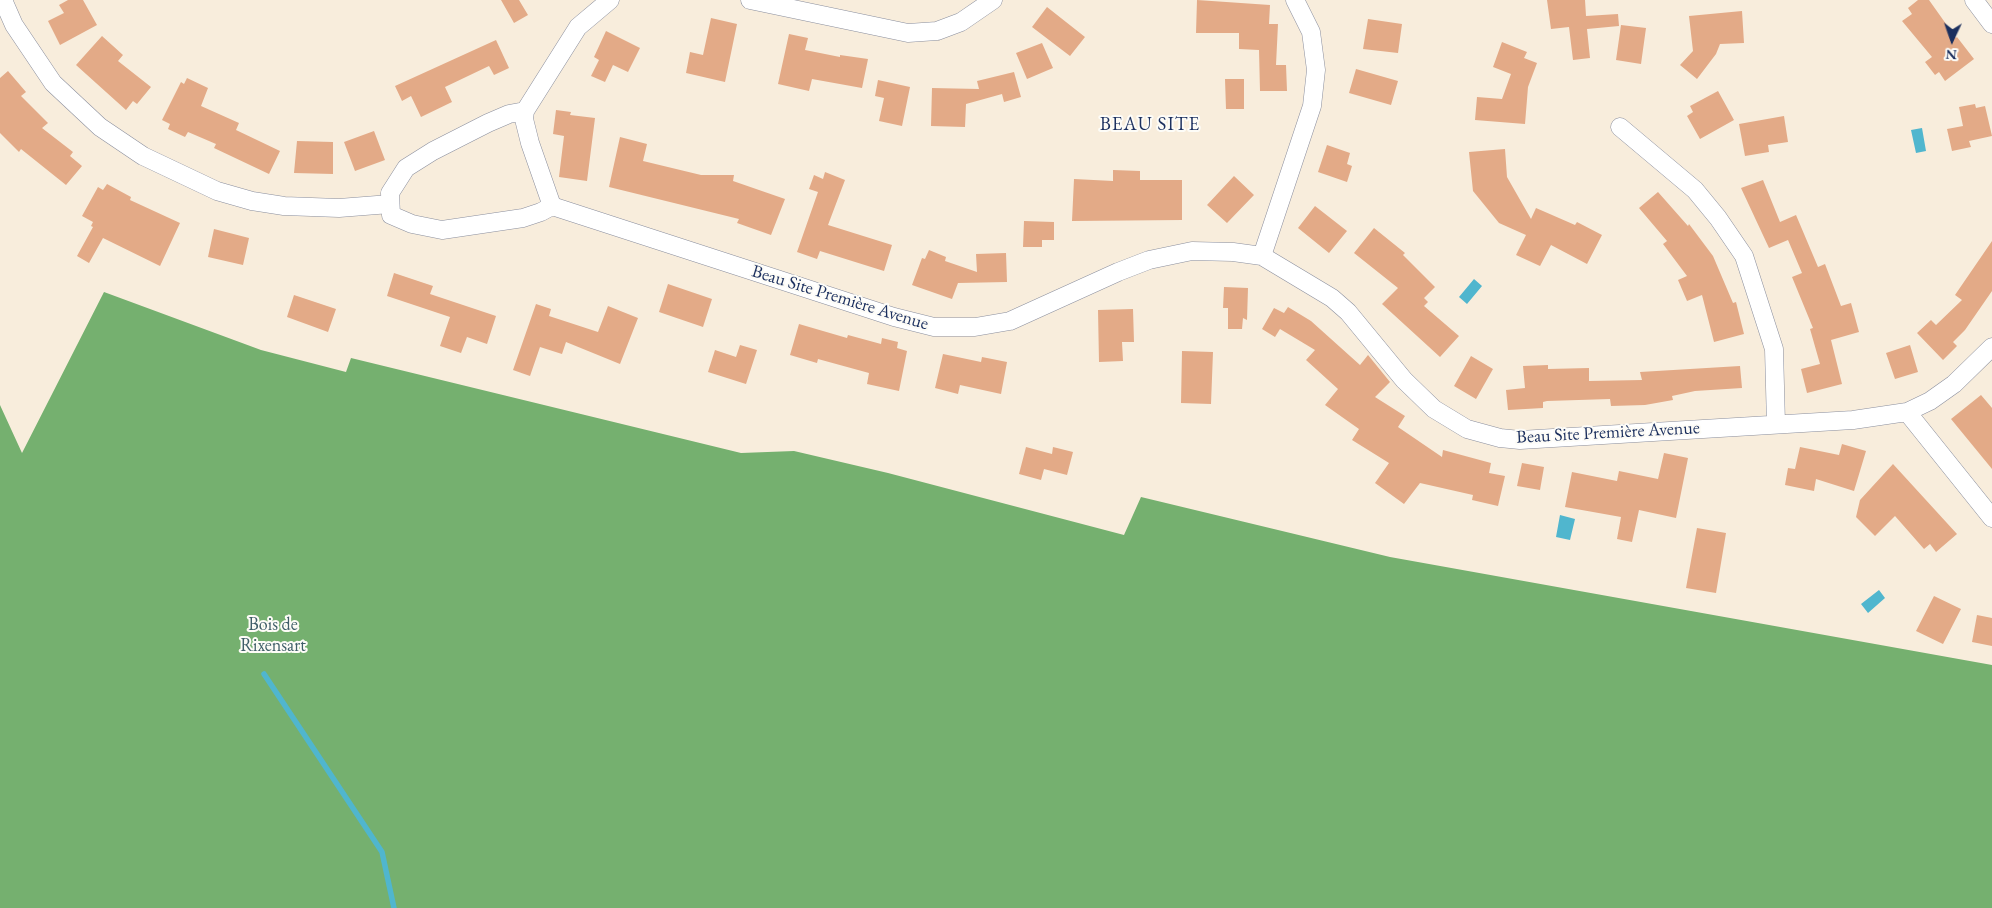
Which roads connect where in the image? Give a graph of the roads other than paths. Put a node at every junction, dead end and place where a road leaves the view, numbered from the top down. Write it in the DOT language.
graph roads {
  1 [pos="3,0"];
  2 [pos="610,0"];
  3 [pos="750,0"];
  4 [pos="993,0"];
  5 [pos="1295,0"];
  6 [pos="1974,0"];
  7 [pos="1992,24"];
  8 [pos="525,111"];
  9 [pos="1620,127"];
  10 [pos="390,204"];
  11 [pos="552,206"];
  12 [pos="1262,256"];
  13 [pos="1992,348"];
  14 [pos="1907,412"];
  15 [pos="1776,424"];
  16 [pos="1992,518"];
  1 -- 10 [label="street"];
  2 -- 8 [label="street"];
  3 -- 4 [label="street"];
  5 -- 12 [label="street"];
  6 -- 7 [label="street"];
  8 -- 10 [label="street"];
  8 -- 11 [label="street"];
  9 -- 15 [label="street"];
  10 -- 11 [label="street"];
  11 -- 12 [label="street, Beau Site Première Avenue"];
  12 -- 15 [label="street, Beau Site Première Avenue"];
  13 -- 14 [label="street, Beau Site Première Avenue"];
  14 -- 15 [label="street, Beau Site Première Avenue"];
  14 -- 16 [label="street"];
}
